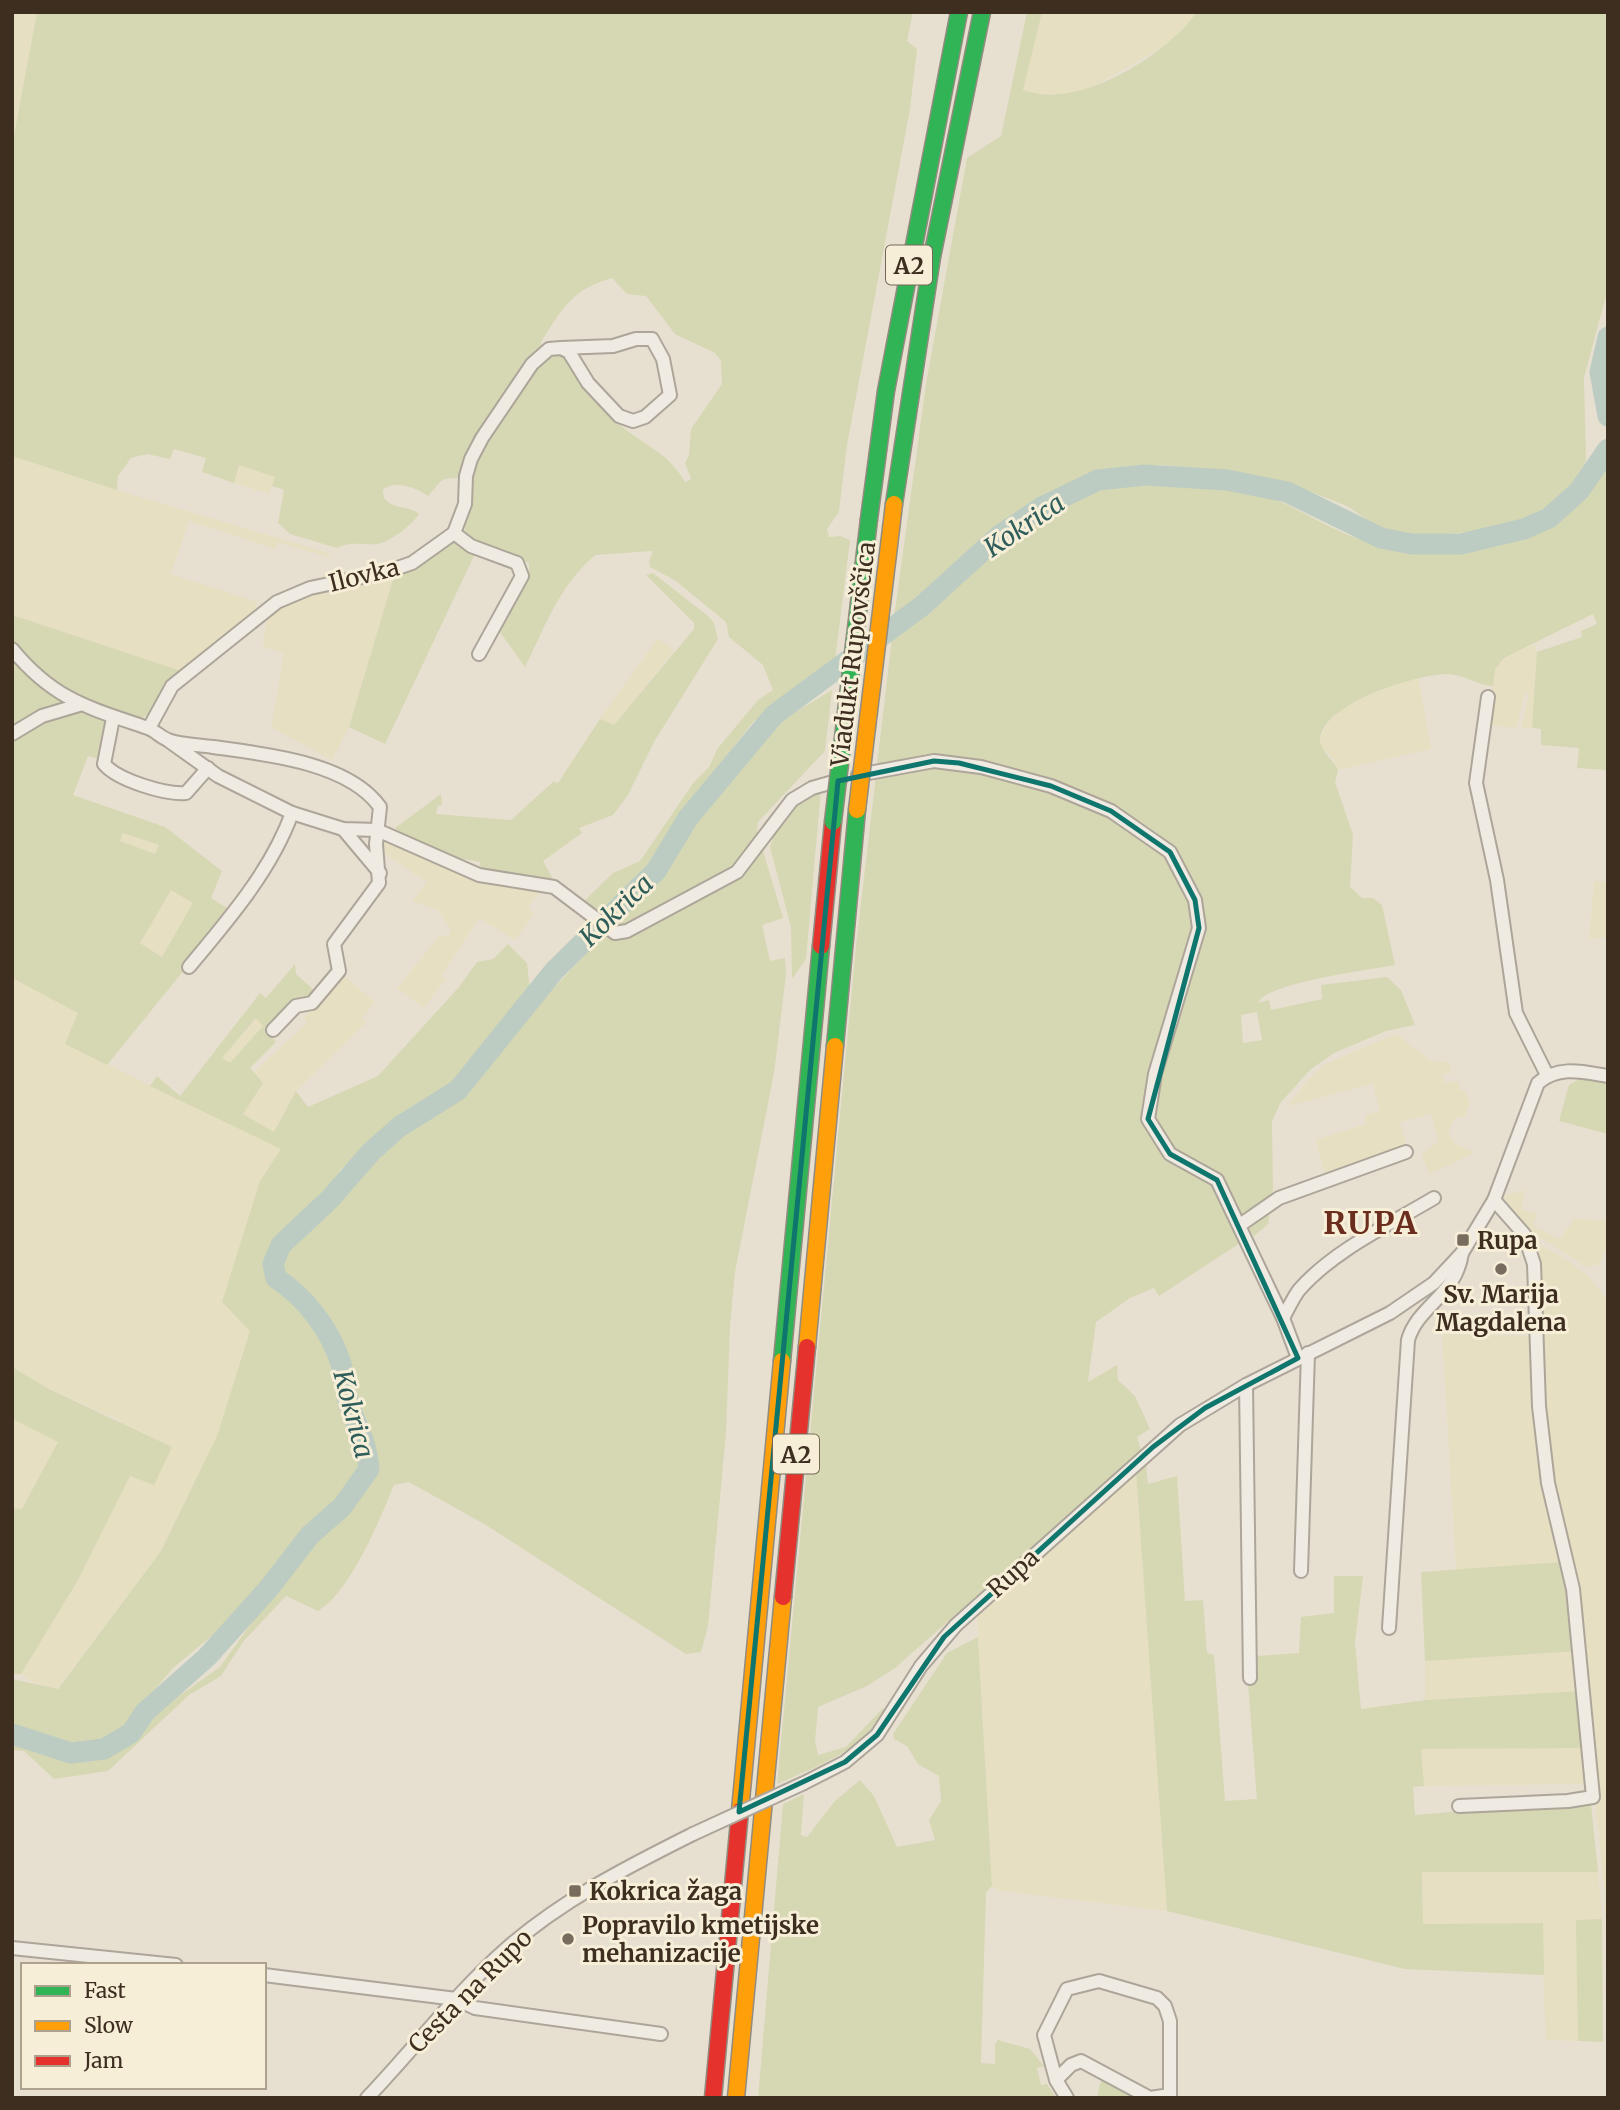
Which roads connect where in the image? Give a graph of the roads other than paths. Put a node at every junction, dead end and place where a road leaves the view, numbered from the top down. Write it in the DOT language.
graph roads {
  1 [pos="959,12"];
  2 [pos="982,12"];
  3 [pos="561,348"];
  4 [pos="454,533"];
  5 [pos="12,649"];
  6 [pos="479,654"];
  7 [pos="1488,697"];
  8 [pos="79,705"];
  9 [pos="113,718"];
  10 [pos="149,728"];
  11 [pos="12,734"];
  12 [pos="170,741"];
  13 [pos="208,768"];
  14 [pos="292,813"];
  15 [pos="343,829"];
  16 [pos="377,830"];
  17 [pos="381,873"];
  18 [pos="189,967"];
  19 [pos="273,1030"];
  20 [pos="1547,1075"];
  21 [pos="1608,1076"];
  22 [pos="1406,1152"];
  23 [pos="1434,1198"];
  24 [pos="1494,1200"];
  25 [pos="1240,1225"];
  26 [pos="1462,1253"];
  27 [pos="1283,1318"];
  28 [pos="1303,1355"];
  29 [pos="1246,1385"];
  30 [pos="1301,1571"];
  31 [pos="1390,1628"];
  32 [pos="1250,1678"];
  33 [pos="1459,1805"];
  34 [pos="693,1834"];
  35 [pos="12,1948"];
  36 [pos="157,1963"];
  37 [pos="266,1975"];
  38 [pos="456,1998"];
  39 [pos="661,2034"];
  40 [pos="1056,2080"];
  41 [pos="367,2097"];
  42 [pos="373,2098"];
  43 [pos="713,2098"];
  44 [pos="736,2098"];
  45 [pos="1067,2098"];
  1 -- 43 [label="highway, Viadukt Rupovščica / A2, bridge"];
  2 -- 44 [label="highway, Viadukt Rupovščica / A2, bridge"];
  3 -- 3 [label="street"];
  3 -- 4 [label="street"];
  4 -- 6 [label="street"];
  4 -- 10 [label="street, Ilovka"];
  5 -- 8 [label="street"];
  7 -- 20 [label="street"];
  8 -- 9 [label="street"];
  8 -- 11 [label="street"];
  9 -- 10 [label="street"];
  9 -- 13 [label="street"];
  10 -- 12 [label="street"];
  12 -- 13 [label="street"];
  12 -- 16 [label="street"];
  13 -- 14 [label="street"];
  14 -- 15 [label="street"];
  14 -- 18 [label="street"];
  15 -- 16 [label="street"];
  15 -- 17 [label="street"];
  16 -- 17 [label="street"];
  16 -- 25 [label="street"];
  17 -- 19 [label="street"];
  20 -- 21 [label="street"];
  20 -- 24 [label="street, Rupa"];
  22 -- 25 [label="street"];
  23 -- 27 [label="street"];
  24 -- 26 [label="street, Rupa"];
  24 -- 33 [label="street"];
  25 -- 27 [label="street"];
  26 -- 28 [label="street, Rupa"];
  26 -- 31 [label="street, Rupa"];
  27 -- 28 [label="street"];
  28 -- 29 [label="street, Rupa"];
  28 -- 30 [label="street"];
  29 -- 32 [label="street"];
  29 -- 34 [label="street, Rupa, bridge"];
  34 -- 38 [label="street, Cesta na Rupo"];
  35 -- 36 [label="street"];
  37 -- 38 [label="street"];
  38 -- 39 [label="street"];
  38 -- 41 [label="street, Cesta na Rupo"];
  40 -- 40 [label="street"];
  40 -- 45 [label="street"];
  41 -- 42 [label="street"];
}
